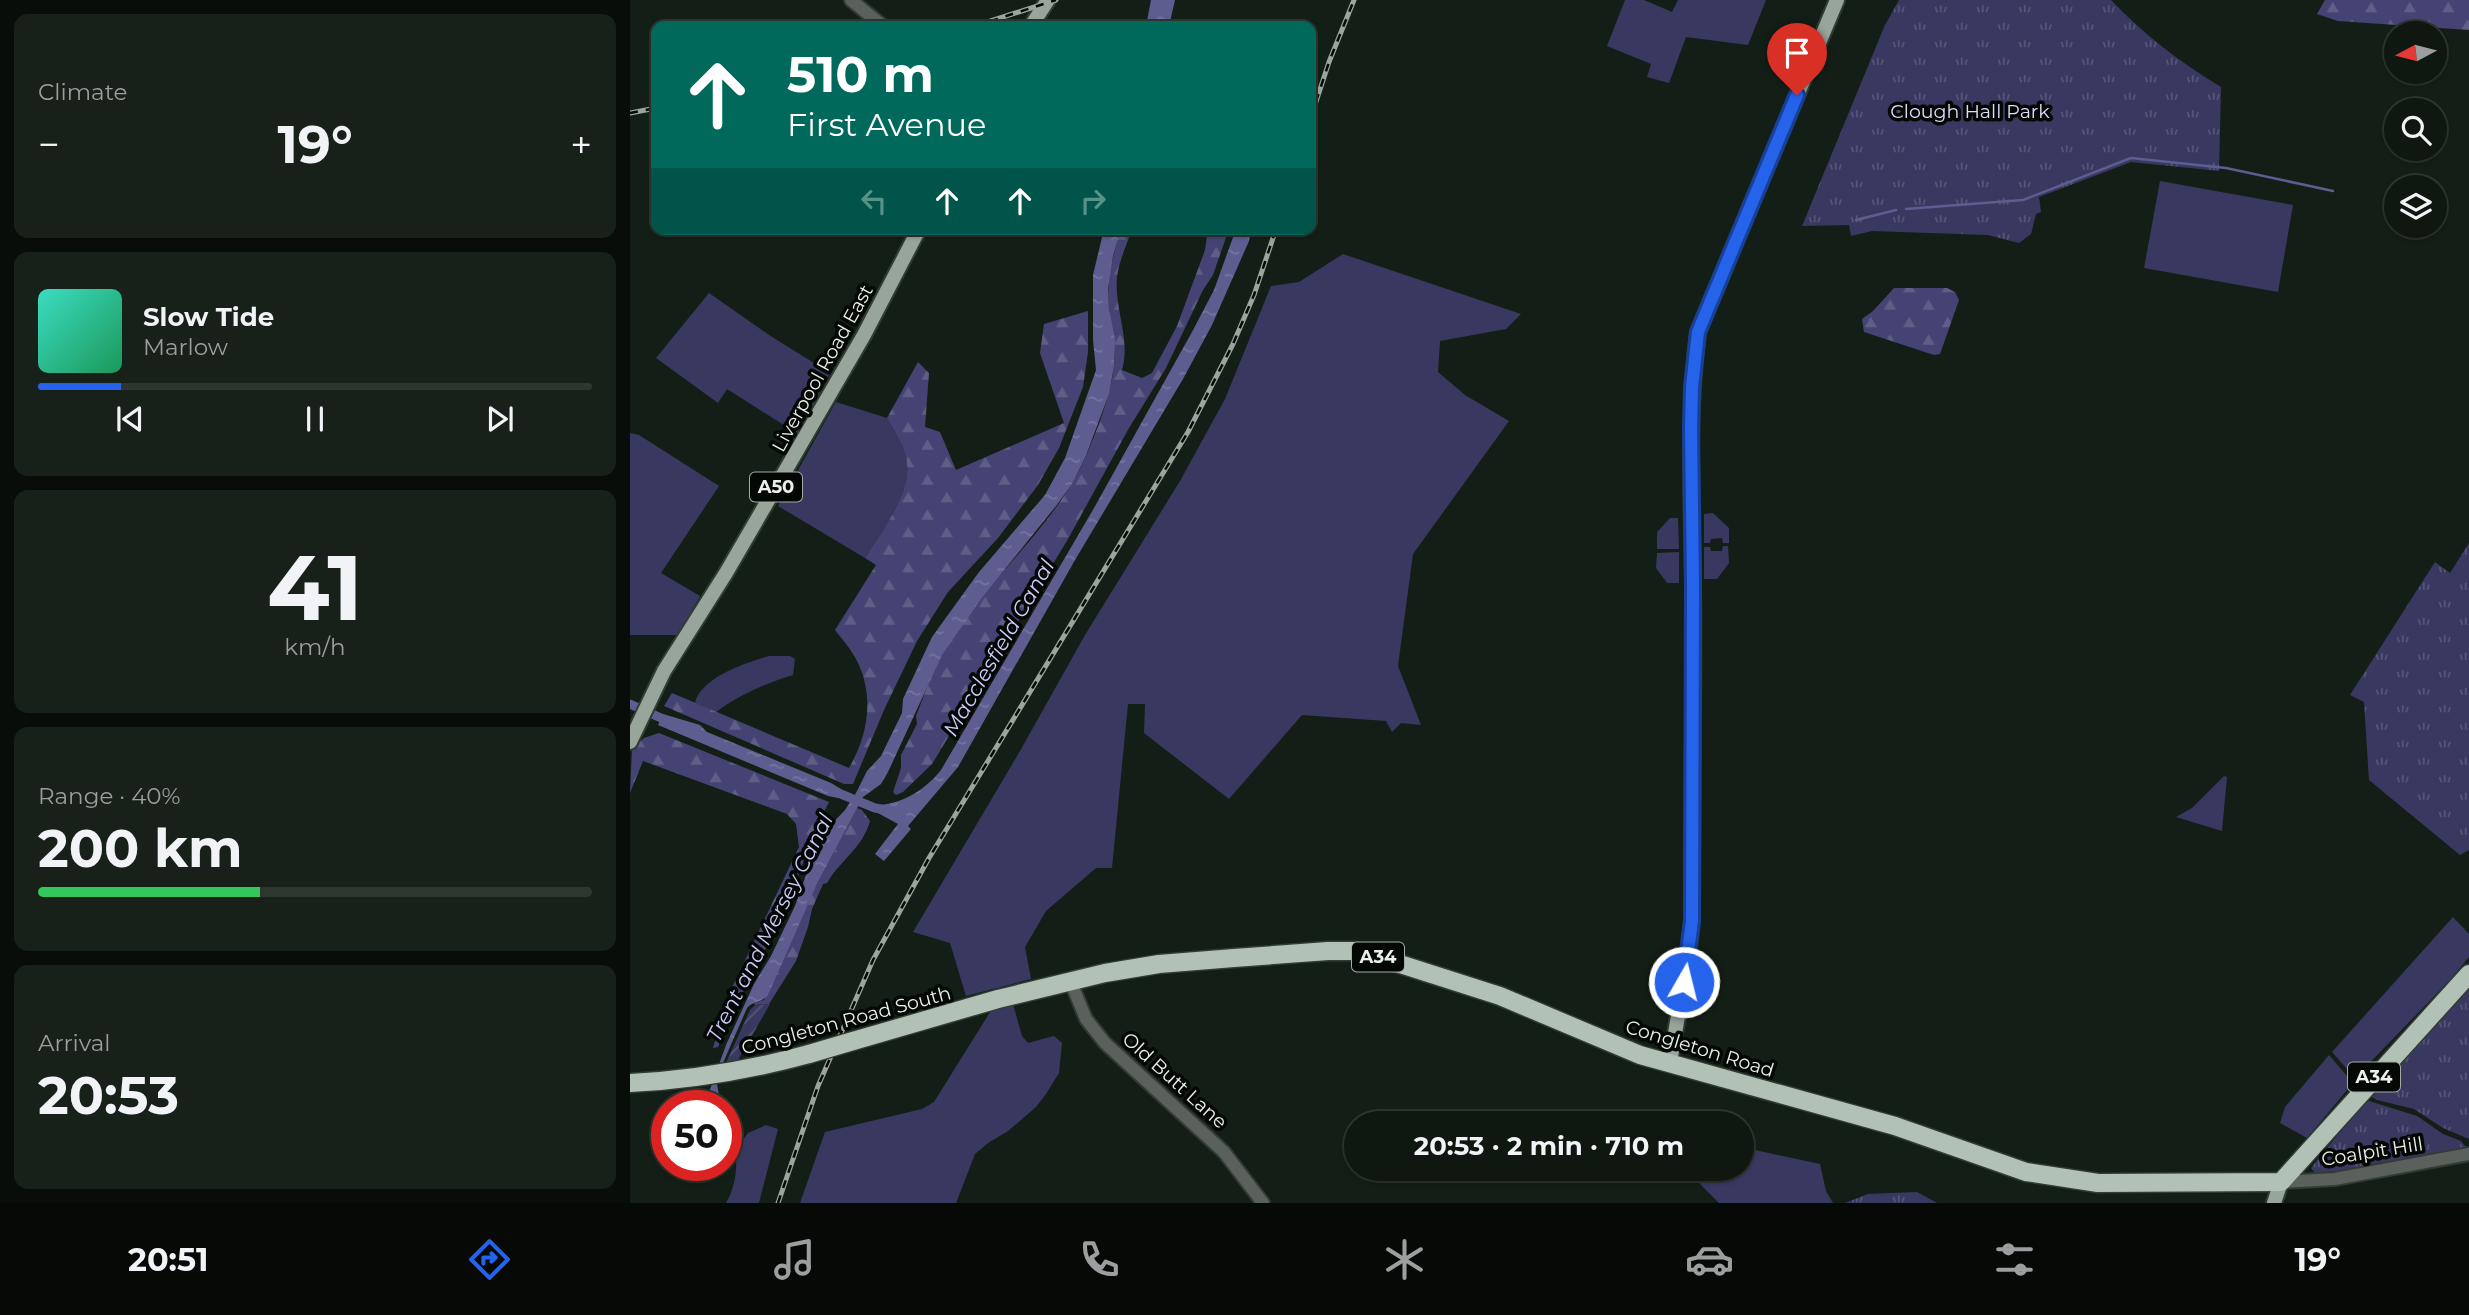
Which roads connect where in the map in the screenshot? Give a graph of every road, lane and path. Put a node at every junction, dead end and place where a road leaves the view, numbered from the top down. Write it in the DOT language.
graph roads {
  1 [pos="851,0"];
  2 [pos="1048,0"];
  3 [pos="1837,0"];
  4 [pos="877,21"];
  5 [pos="1034,21"];
  6 [pos="916,235"];
  7 [pos="630,742"];
  8 [pos="2469,974"];
  9 [pos="1070,981"];
  10 [pos="1670,1062"];
  11 [pos="630,1083"];
  12 [pos="2469,1154"];
  13 [pos="2299,1162"];
  14 [pos="2310,1180"];
  15 [pos="2281,1182"];
  16 [pos="1263,1203"];
  17 [pos="2274,1203"];
  1 -- 4 [label="street"];
  2 -- 5 [label="main road"];
  3 -- 10 [label="main road"];
  6 -- 7 [label="main road, Liverpool Road East / A50"];
  8 -- 13 [label="highway, A34"];
  9 -- 10 [label="highway, Congleton Road / A34"];
  9 -- 11 [label="highway, Congleton Road South / A34, bridge"];
  9 -- 16 [label="street, Old Butt Lane"];
  10 -- 15 [label="highway, Congleton Road / A34"];
  12 -- 14 [label="street, Coalpit Hill"];
  13 -- 14 [label="street"];
  13 -- 15 [label="highway, A34"];
  14 -- 15 [label="street, Coalpit Hill"];
  15 -- 17 [label="main road"];
}
